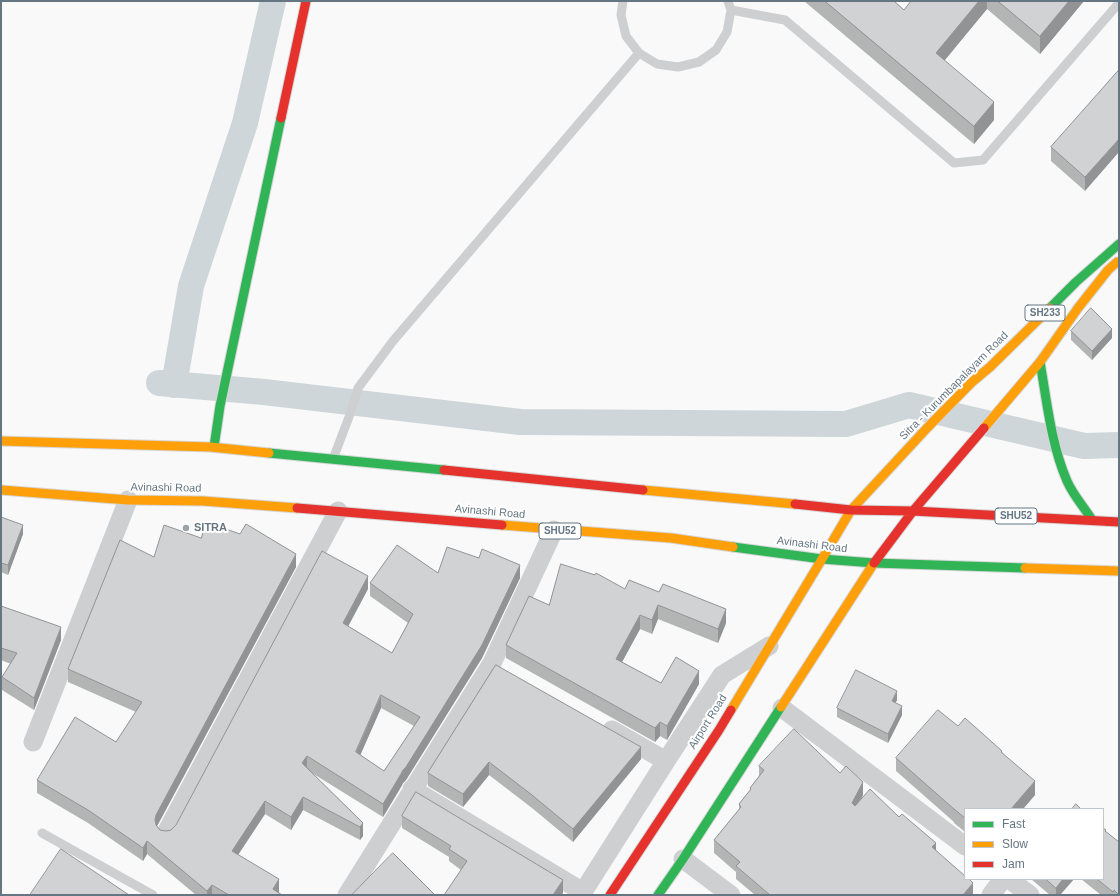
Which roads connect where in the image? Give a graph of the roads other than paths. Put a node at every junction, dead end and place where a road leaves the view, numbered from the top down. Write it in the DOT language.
graph roads {
  1 [pos="306,1"];
  2 [pos="623,1"];
  3 [pos="728,1"];
  4 [pos="1119,3"];
  5 [pos="731,10"];
  6 [pos="639,53"];
  7 [pos="1119,244"];
  8 [pos="1119,260"];
  9 [pos="1040,362"];
  10 [pos="1,441"];
  11 [pos="214,447"];
  12 [pos="333,459"];
  13 [pos="1,490"];
  14 [pos="128,500"];
  15 [pos="851,510"];
  16 [pos="338,511"];
  17 [pos="913,511"];
  18 [pos="1092,520"];
  19 [pos="1119,522"];
  20 [pos="554,530"];
  21 [pos="822,559"];
  22 [pos="874,563"];
  23 [pos="1119,571"];
  24 [pos="768,646"];
  25 [pos="782,708"];
  26 [pos="596,722"];
  27 [pos="33,742"];
  28 [pos="666,761"];
  29 [pos="412,790"];
  30 [pos="42,833"];
  31 [pos="166,833"];
  32 [pos="964,845"];
  33 [pos="683,859"];
  34 [pos="1002,880"];
  35 [pos="1010,880"];
  36 [pos="582,893"];
  37 [pos="153,895"];
  38 [pos="347,895"];
  39 [pos="610,895"];
  40 [pos="658,895"];
  41 [pos="731,895"];
  42 [pos="990,895"];
  43 [pos="1030,895"];
  1 -- 11 [label="main road"];
  2 -- 6 [label="lane"];
  3 -- 5 [label="lane"];
  4 -- 5 [label="lane"];
  5 -- 6 [label="lane"];
  6 -- 12 [label="lane"];
  7 -- 15 [label="main road, Sitra - Kurumbapalayam Road / SH233"];
  8 -- 9 [label="main road, SH233"];
  9 -- 17 [label="main road, SH233"];
  9 -- 18 [label="main road"];
  10 -- 11 [label="main road, SHU52"];
  11 -- 12 [label="main road, SHU52"];
  12 -- 15 [label="main road, SHU52"];
  13 -- 14 [label="main road, Avinashi Road / SHU52"];
  14 -- 16 [label="main road, Avinashi Road / SHU52"];
  14 -- 27 [label="street"];
  15 -- 17 [label="main road, SHU52"];
  15 -- 21 [label="main road, Sitra - Kurumbapalayam Road / SH233"];
  16 -- 20 [label="main road, Avinashi Road / SHU52"];
  16 -- 31 [label="street"];
  17 -- 18 [label="main road, SHU52"];
  17 -- 22 [label="main road, SH233"];
  18 -- 19 [label="main road, SHU52"];
  20 -- 21 [label="main road, Avinashi Road / SHU52"];
  20 -- 29 [label="street"];
  21 -- 22 [label="main road, Avinashi Road / SHU52"];
  21 -- 24 [label="main road, Airport Road"];
  22 -- 23 [label="main road, Avinashi Road / SHU52"];
  22 -- 25 [label="main road"];
  24 -- 28 [label="street"];
  24 -- 39 [label="main road, Airport Road"];
  25 -- 32 [label="street"];
  25 -- 33 [label="main road"];
  26 -- 28 [label="street"];
  28 -- 36 [label="street"];
  29 -- 36 [label="street"];
  29 -- 38 [label="street"];
  30 -- 37 [label="lane"];
  33 -- 40 [label="main road"];
  33 -- 41 [label="street"];
  34 -- 42 [label="street"];
  35 -- 43 [label="street"];
}
